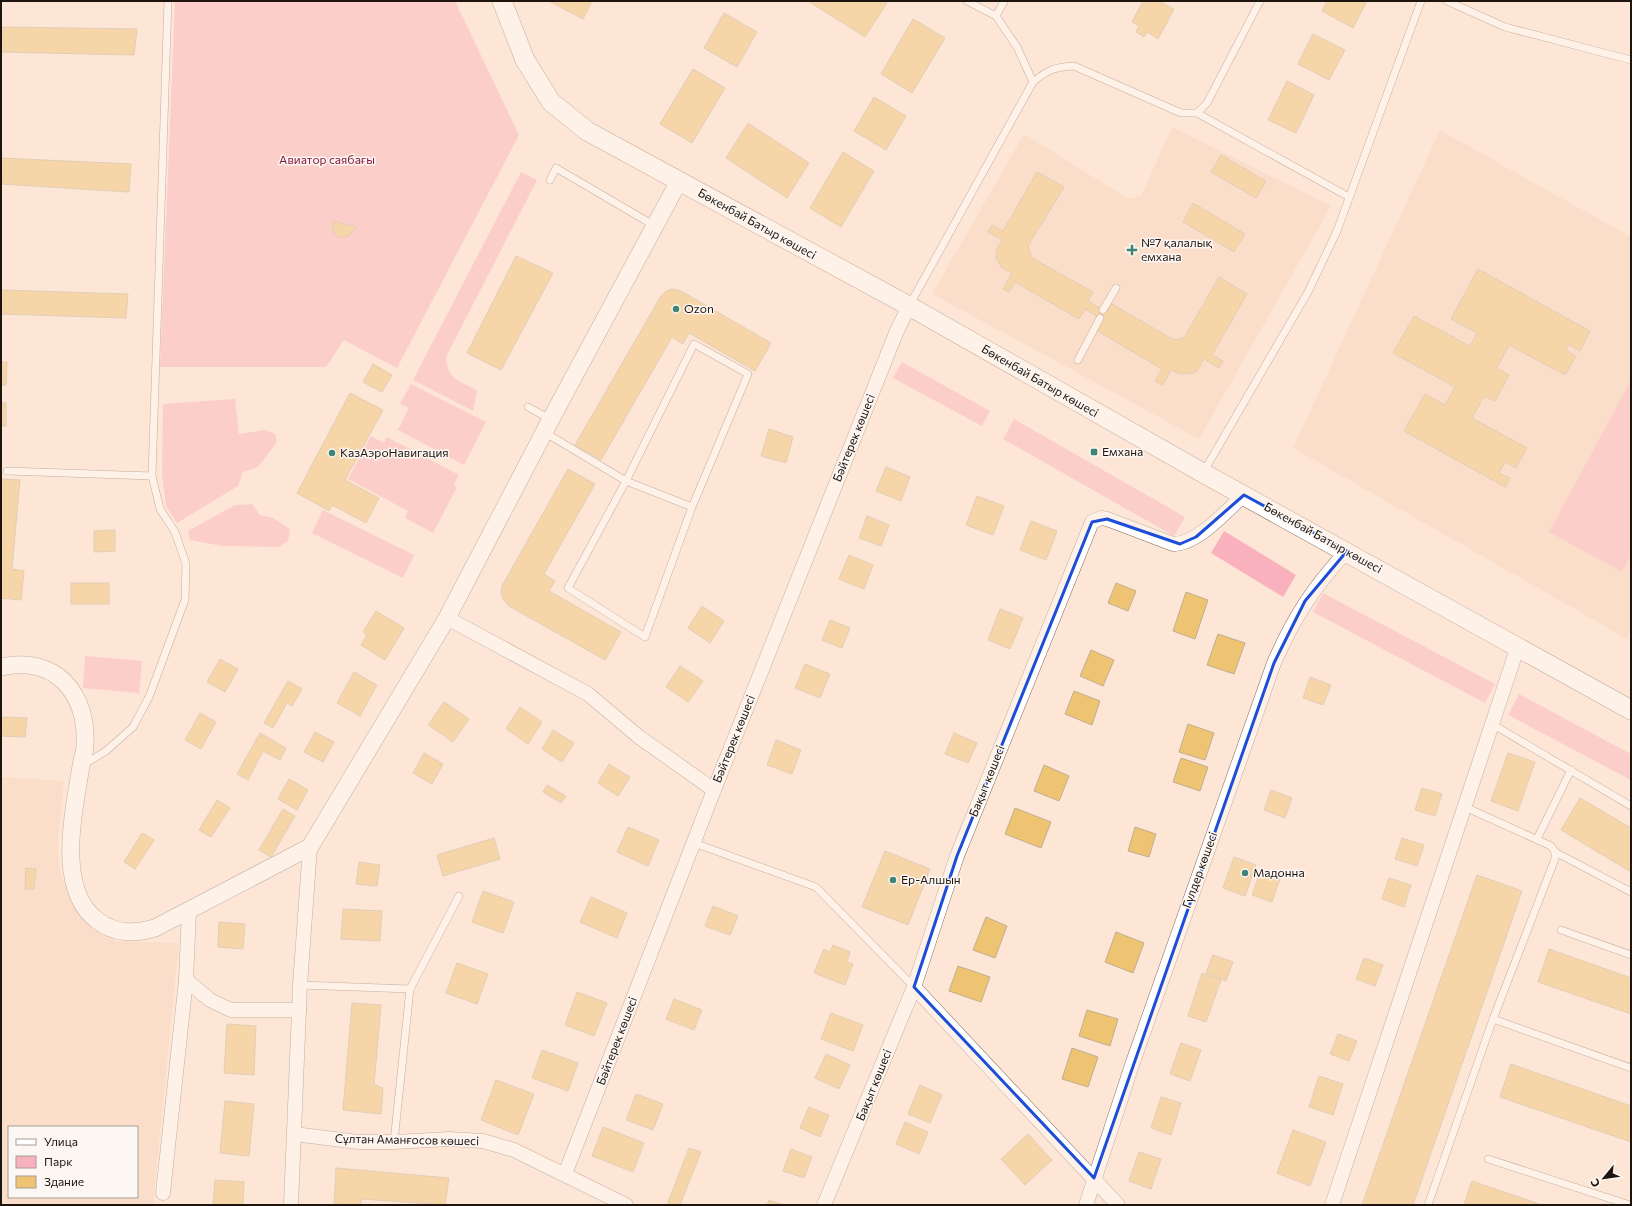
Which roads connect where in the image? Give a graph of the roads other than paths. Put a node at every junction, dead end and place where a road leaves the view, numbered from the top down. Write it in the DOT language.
graph roads {
  1 [pos="168,1"];
  2 [pos="502,1"];
  3 [pos="967,1"];
  4 [pos="1004,1"];
  5 [pos="1260,1"];
  6 [pos="1421,1"];
  7 [pos="1447,1"];
  8 [pos="996,16"];
  9 [pos="1631,60"];
  10 [pos="1033,82"];
  11 [pos="1197,113"];
  12 [pos="550,180"];
  13 [pos="679,181"];
  14 [pos="1349,197"];
  15 [pos="655,226"];
  16 [pos="1116,288"];
  17 [pos="909,306"];
  18 [pos="1103,310"];
  19 [pos="1100,318"];
  20 [pos="1078,360"];
  21 [pos="528,406"];
  22 [pos="547,426"];
  23 [pos="7,471"];
  24 [pos="1203,473"];
  25 [pos="152,476"];
  26 [pos="626,481"];
  27 [pos="1244,495"];
  28 [pos="692,506"];
  29 [pos="1347,551"];
  30 [pos="447,618"];
  31 [pos="1518,646"];
  32 [pos="1,667"];
  33 [pos="1631,710"];
  34 [pos="1492,724"];
  35 [pos="81,766"];
  36 [pos="1571,770"];
  37 [pos="714,790"];
  38 [pos="1631,806"];
  39 [pos="1464,808"];
  40 [pos="1537,839"];
  41 [pos="694,843"];
  42 [pos="310,847"];
  43 [pos="1555,852"];
  44 [pos="1631,892"];
  45 [pos="458,896"];
  46 [pos="189,911"];
  47 [pos="1561,930"];
  48 [pos="1631,955"];
  49 [pos="186,980"];
  50 [pos="300,985"];
  51 [pos="914,988"];
  52 [pos="410,989"];
  53 [pos="299,1010"];
  54 [pos="1493,1019"];
  55 [pos="1631,1068"];
  56 [pos="294,1134"];
  57 [pos="394,1142"];
  58 [pos="1488,1159"];
  59 [pos="564,1174"];
  60 [pos="1094,1178"];
  61 [pos="164,1193"];
  62 [pos="292,1204"];
  63 [pos="626,1205"];
  64 [pos="824,1205"];
  65 [pos="1086,1205"];
  66 [pos="1118,1205"];
  67 [pos="1332,1205"];
  68 [pos="1428,1205"];
  69 [pos="1630,1205"];
  1 -- 25 [label="lane"];
  2 -- 13 [label="main road, Бөкенбай Батыр көшесі"];
  3 -- 8 [label="lane"];
  4 -- 8 [label="lane"];
  5 -- 11 [label="lane"];
  6 -- 14 [label="lane"];
  7 -- 9 [label="lane"];
  8 -- 10 [label="lane"];
  10 -- 11 [label="lane"];
  10 -- 17 [label="lane"];
  11 -- 14 [label="lane"];
  12 -- 15 [label="lane"];
  13 -- 15 [label="street"];
  13 -- 17 [label="main road, Бөкенбай Батыр көшесі"];
  14 -- 24 [label="lane"];
  15 -- 22 [label="street"];
  16 -- 18 [label="lane"];
  17 -- 24 [label="main road, Бөкенбай Батыр көшесі"];
  17 -- 37 [label="street, Бәйтерек көшесі"];
  19 -- 20 [label="lane"];
  21 -- 22 [label="lane"];
  22 -- 26 [label="lane"];
  22 -- 30 [label="street"];
  23 -- 25 [label="lane"];
  24 -- 27 [label="main road, Бөкенбай Батыр көшесі"];
  25 -- 35 [label="lane"];
  26 -- 28 [label="lane"];
  26 -- 28 [label="lane"];
  26 -- 28 [label="lane"];
  27 -- 29 [label="main road, Бөкенбай Батыр көшесі"];
  27 -- 51 [label="street, Бақыт көшесі"];
  29 -- 31 [label="main road, Бөкенбай Батыр көшесі"];
  29 -- 60 [label="street, Гүлдер көшесі"];
  30 -- 37 [label="street"];
  30 -- 42 [label="street"];
  31 -- 33 [label="main road, Бөкенбай Батыр көшесі"];
  31 -- 34 [label="street"];
  32 -- 35 [label="street"];
  34 -- 36 [label="lane"];
  34 -- 39 [label="street"];
  35 -- 46 [label="street"];
  36 -- 38 [label="lane"];
  36 -- 40 [label="lane"];
  37 -- 41 [label="street, Бәйтерек көшесі"];
  39 -- 40 [label="lane"];
  39 -- 67 [label="street"];
  40 -- 43 [label="lane"];
  41 -- 51 [label="lane"];
  41 -- 59 [label="street, Бәйтерек көшесі"];
  42 -- 46 [label="street"];
  42 -- 50 [label="street"];
  43 -- 44 [label="lane"];
  43 -- 54 [label="lane"];
  45 -- 52 [label="lane"];
  46 -- 49 [label="street"];
  47 -- 48 [label="lane"];
  49 -- 53 [label="street"];
  49 -- 61 [label="street"];
  50 -- 52 [label="lane"];
  50 -- 53 [label="street"];
  51 -- 60 [label="street"];
  51 -- 64 [label="street, Бақыт көшесі"];
  52 -- 57 [label="lane"];
  53 -- 56 [label="street"];
  54 -- 55 [label="lane"];
  54 -- 68 [label="lane"];
  56 -- 57 [label="street, Сұлтан Аманғосов көшесі"];
  56 -- 62 [label="street"];
  57 -- 59 [label="street, Сұлтан Аманғосов көшесі"];
  58 -- 69 [label="lane"];
  59 -- 63 [label="street, Сұлтан Аманғосов көшесі"];
  60 -- 65 [label="street, Гүлдер көшесі"];
  60 -- 66 [label="street"];
}
